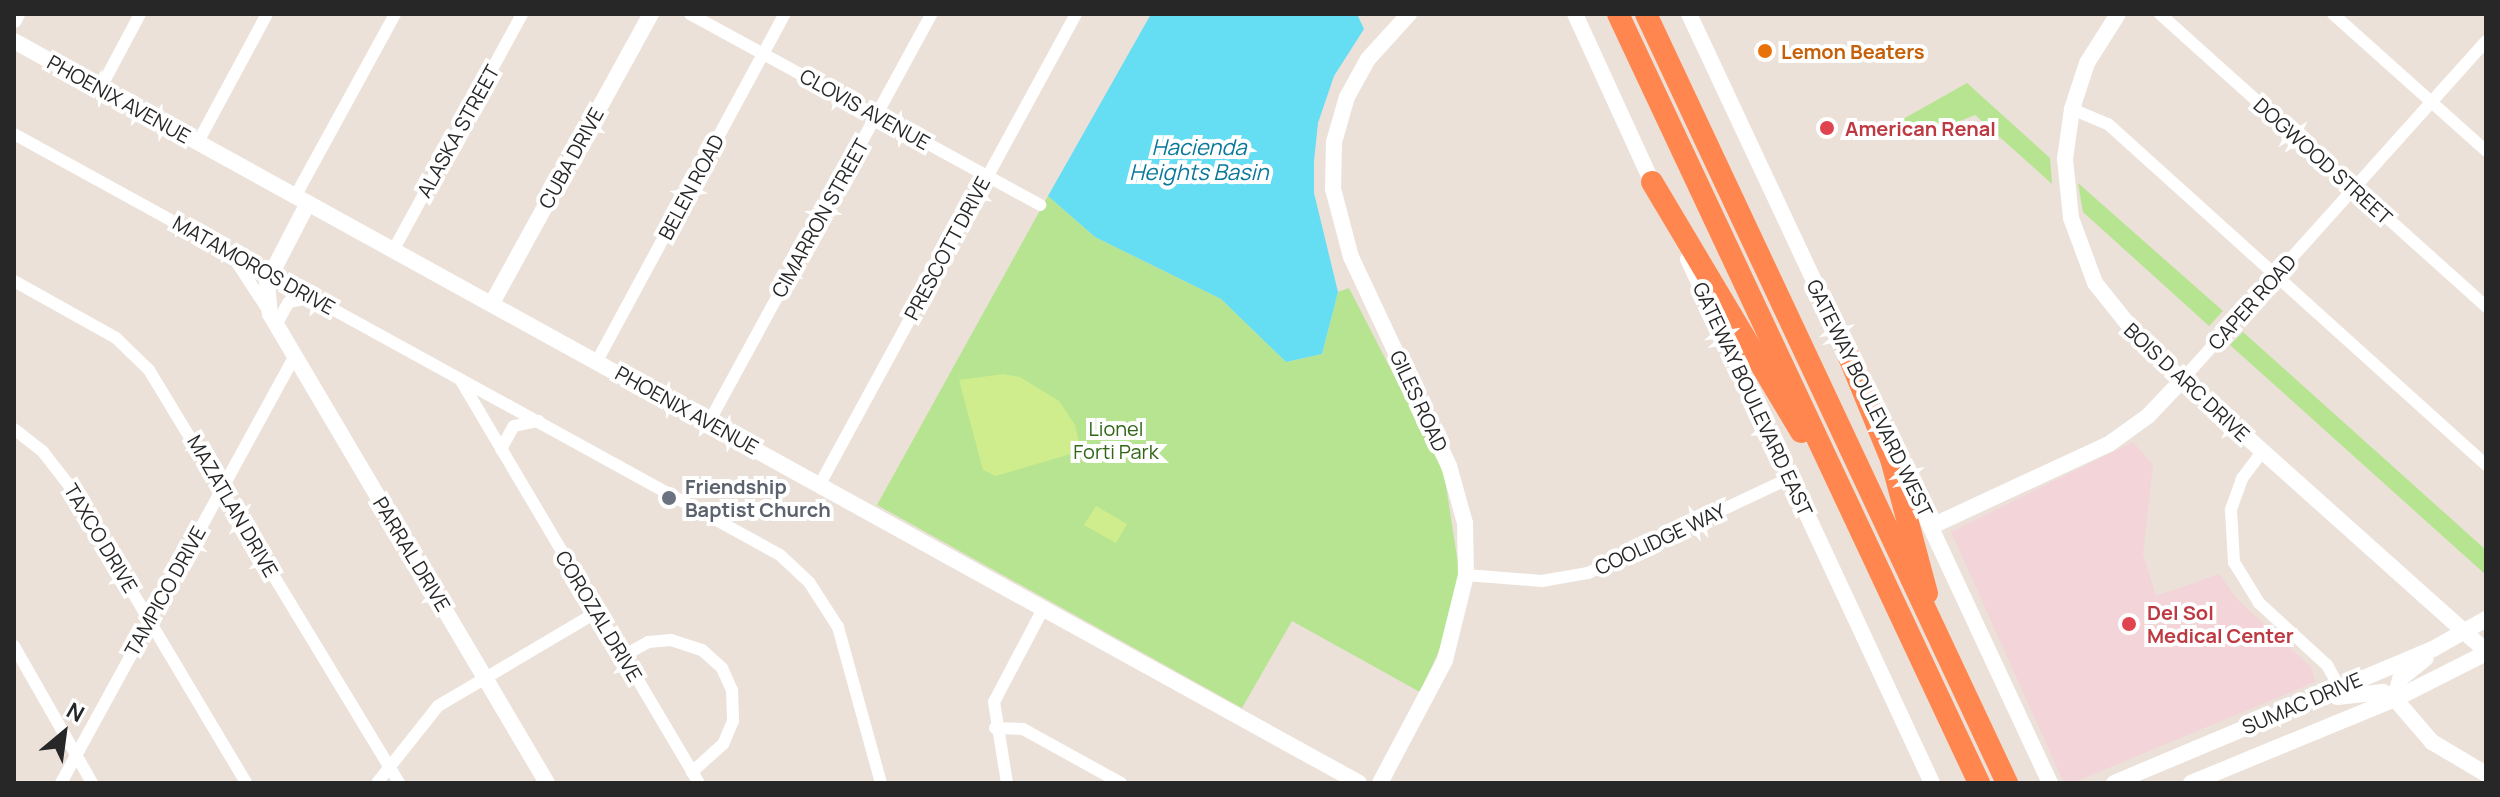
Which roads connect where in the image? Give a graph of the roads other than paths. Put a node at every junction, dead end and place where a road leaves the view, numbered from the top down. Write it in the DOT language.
graph roads {
  1 [pos="17,14"];
  2 [pos="140,14"];
  3 [pos="267,14"];
  4 [pos="395,14"];
  5 [pos="522,14"];
  6 [pos="651,14"];
  7 [pos="690,14"];
  8 [pos="785,14"];
  9 [pos="931,14"];
  10 [pos="1076,14"];
  11 [pos="1409,14"];
  12 [pos="1420,14"];
  13 [pos="1575,14"];
  14 [pos="1618,14"];
  15 [pos="1646,14"];
  16 [pos="1689,14"];
  17 [pos="2118,14"];
  18 [pos="2160,14"];
  19 [pos="2333,14"];
  20 [pos="14,20"];
  21 [pos="1396,27"];
  22 [pos="14,41"];
  23 [pos="2486,41"];
  24 [pos="763,54"];
  25 [pos="100,89"];
  26 [pos="2432,103"];
  27 [pos="2072,109"];
  28 [pos="876,115"];
  29 [pos="14,134"];
  30 [pos="198,142"];
  31 [pos="2486,151"];
  32 [pos="987,175"];
  33 [pos="1652,182"];
  34 [pos="2355,189"];
  35 [pos="302,199"];
  36 [pos="1040,205"];
  37 [pos="394,249"];
  38 [pos="230,252"];
  39 [pos="269,276"];
  40 [pos="2276,276"];
  41 [pos="14,281"];
  42 [pos="316,299"];
  43 [pos="492,303"];
  44 [pos="2486,307"];
  45 [pos="273,319"];
  46 [pos="294,357"];
  47 [pos="1849,357"];
  48 [pos="597,361"];
  49 [pos="458,376"];
  50 [pos="2182,380"];
  51 [pos="494,397"];
  52 [pos="538,421"];
  53 [pos="709,422"];
  54 [pos="14,429"];
  55 [pos="490,433"];
  56 [pos="501,449"];
  57 [pos="2262,452"];
  58 [pos="2486,465"];
  59 [pos="1790,478"];
  60 [pos="820,484"];
  61 [pos="221,488"];
  62 [pos="1932,526"];
  63 [pos="1860,535"];
  64 [pos="1466,575"];
  65 [pos="1043,609"];
  66 [pos="595,613"];
  67 [pos="150,619"];
  68 [pos="2486,619"];
  69 [pos="2465,632"];
  70 [pos="2447,641"];
  71 [pos="14,646"];
  72 [pos="2486,652"];
  73 [pos="1945,655"];
  74 [pos="623,656"];
  75 [pos="485,679"];
  76 [pos="2339,687"];
  77 [pos="2395,699"];
  78 [pos="2285,710"];
  79 [pos="995,728"];
  80 [pos="75,757"];
  81 [pos="391,770"];
  82 [pos="2486,774"];
  83 [pos="2003,775"];
  84 [pos="696,778"];
  85 [pos="2047,780"];
  86 [pos="1978,781"];
  87 [pos="61,783"];
  88 [pos="92,783"];
  89 [pos="246,783"];
  90 [pos="377,783"];
  91 [pos="399,783"];
  92 [pos="547,783"];
  93 [pos="881,783"];
  94 [pos="1007,783"];
  95 [pos="1121,783"];
  96 [pos="1359,783"];
  97 [pos="1380,783"];
  98 [pos="1932,783"];
  99 [pos="2114,783"];
  100 [pos="2191,783"];
  1 -- 20 [label="street"];
  2 -- 25 [label="street"];
  3 -- 30 [label="street"];
  4 -- 35 [label="street"];
  5 -- 37 [label="street, ALASKA STREET"];
  6 -- 43 [label="street, CUBA DRIVE"];
  7 -- 24 [label="street, CLOVIS AVENUE"];
  8 -- 24 [label="street, BELEN ROAD"];
  9 -- 28 [label="street, CIMARRON STREET"];
  10 -- 32 [label="street, PRESCOTT DRIVE"];
  11 -- 21 [label="street, GILES ROAD"];
  12 -- 21 [label="street, GILES ROAD"];
  13 -- 33 [label="street, GATEWAY BOULEVARD EAST"];
  14 -- 63 [label="highway"];
  15 -- 73 [label="highway"];
  16 -- 47 [label="street, GATEWAY BOULEVARD WEST"];
  17 -- 27 [label="street, BOIS D ARC DRIVE"];
  18 -- 34 [label="street, DOGWOOD STREET"];
  19 -- 26 [label="street"];
  21 -- 64 [label="street, GILES ROAD"];
  22 -- 25 [label="street, PHOENIX AVENUE"];
  23 -- 26 [label="street, CAPER ROAD"];
  24 -- 28 [label="street, CLOVIS AVENUE"];
  24 -- 48 [label="street, BELEN ROAD"];
  25 -- 30 [label="street, PHOENIX AVENUE"];
  26 -- 31 [label="street"];
  26 -- 34 [label="street, CAPER ROAD"];
  27 -- 40 [label="street"];
  27 -- 50 [label="street, BOIS D ARC DRIVE"];
  28 -- 32 [label="street, CLOVIS AVENUE"];
  28 -- 53 [label="street, CIMARRON STREET"];
  29 -- 38 [label="street, MATAMOROS DRIVE"];
  30 -- 35 [label="street, PHOENIX AVENUE"];
  32 -- 36 [label="street, CLOVIS AVENUE"];
  32 -- 60 [label="street, PRESCOTT DRIVE"];
  33 -- 59 [label="street, GATEWAY BOULEVARD EAST"];
  33 -- 63 [label="highway"];
  34 -- 40 [label="street, CAPER ROAD"];
  34 -- 44 [label="street, DOGWOOD STREET"];
  35 -- 37 [label="street, PHOENIX AVENUE"];
  35 -- 39 [label="street"];
  37 -- 43 [label="street, PHOENIX AVENUE"];
  38 -- 39 [label="street, MATAMOROS DRIVE"];
  38 -- 45 [label="street, PARRAL DRIVE"];
  39 -- 42 [label="street, MATAMOROS DRIVE"];
  39 -- 45 [label="street, PARRAL DRIVE"];
  40 -- 50 [label="street, CAPER ROAD"];
  40 -- 58 [label="street"];
  41 -- 61 [label="street, MAZATLAN DRIVE"];
  42 -- 45 [label="street"];
  42 -- 49 [label="street, MATAMOROS DRIVE"];
  43 -- 48 [label="street, PHOENIX AVENUE"];
  45 -- 46 [label="street, PARRAL DRIVE"];
  46 -- 61 [label="street, TAMPICO DRIVE"];
  46 -- 75 [label="street, PARRAL DRIVE"];
  47 -- 62 [label="street, GATEWAY BOULEVARD WEST"];
  47 -- 73 [label="highway"];
  48 -- 53 [label="street, PHOENIX AVENUE"];
  49 -- 51 [label="street, MATAMOROS DRIVE"];
  49 -- 55 [label="street, COROZAL DRIVE"];
  50 -- 57 [label="street, BOIS D ARC DRIVE"];
  50 -- 62 [label="street, CAPER ROAD"];
  51 -- 52 [label="street, MATAMOROS DRIVE"];
  51 -- 55 [label="street"];
  52 -- 56 [label="street"];
  52 -- 93 [label="street, MATAMOROS DRIVE"];
  53 -- 60 [label="street, PHOENIX AVENUE"];
  54 -- 67 [label="street, TAXCO DRIVE"];
  55 -- 56 [label="street, COROZAL DRIVE"];
  56 -- 66 [label="street, COROZAL DRIVE"];
  57 -- 69 [label="street, BOIS D ARC DRIVE"];
  57 -- 76 [label="street"];
  59 -- 64 [label="street, COOLIDGE WAY"];
  59 -- 98 [label="street, GATEWAY BOULEVARD EAST"];
  60 -- 65 [label="street, PHOENIX AVENUE"];
  61 -- 67 [label="street, TAMPICO DRIVE"];
  61 -- 81 [label="street, MAZATLAN DRIVE"];
  62 -- 85 [label="street, GATEWAY BOULEVARD WEST"];
  63 -- 86 [label="highway"];
  64 -- 97 [label="street, GILES ROAD"];
  65 -- 79 [label="street"];
  65 -- 96 [label="street, PHOENIX AVENUE"];
  66 -- 74 [label="street, COROZAL DRIVE"];
  66 -- 75 [label="street"];
  67 -- 80 [label="street, TAMPICO DRIVE"];
  67 -- 89 [label="street, TAXCO DRIVE"];
  68 -- 69 [label="street, SUMAC DRIVE"];
  69 -- 70 [label="street, SUMAC DRIVE"];
  69 -- 72 [label="street, BOIS D ARC DRIVE"];
  70 -- 76 [label="street, SUMAC DRIVE"];
  70 -- 77 [label="street"];
  71 -- 80 [label="street"];
  72 -- 77 [label="street, SUMAC DRIVE"];
  73 -- 83 [label="highway"];
  74 -- 84 [label="street, COROZAL DRIVE"];
  74 -- 84 [label="street"];
  75 -- 81 [label="street"];
  75 -- 92 [label="street, PARRAL DRIVE"];
  76 -- 78 [label="street, SUMAC DRIVE"];
  77 -- 78 [label="street"];
  77 -- 82 [label="street"];
  77 -- 100 [label="street, SUMAC DRIVE"];
  78 -- 99 [label="street, SUMAC DRIVE"];
  79 -- 94 [label="street"];
  79 -- 95 [label="street"];
  80 -- 87 [label="street, TAMPICO DRIVE"];
  80 -- 88 [label="street"];
  81 -- 90 [label="street"];
  81 -- 91 [label="street, MAZATLAN DRIVE"];
}
